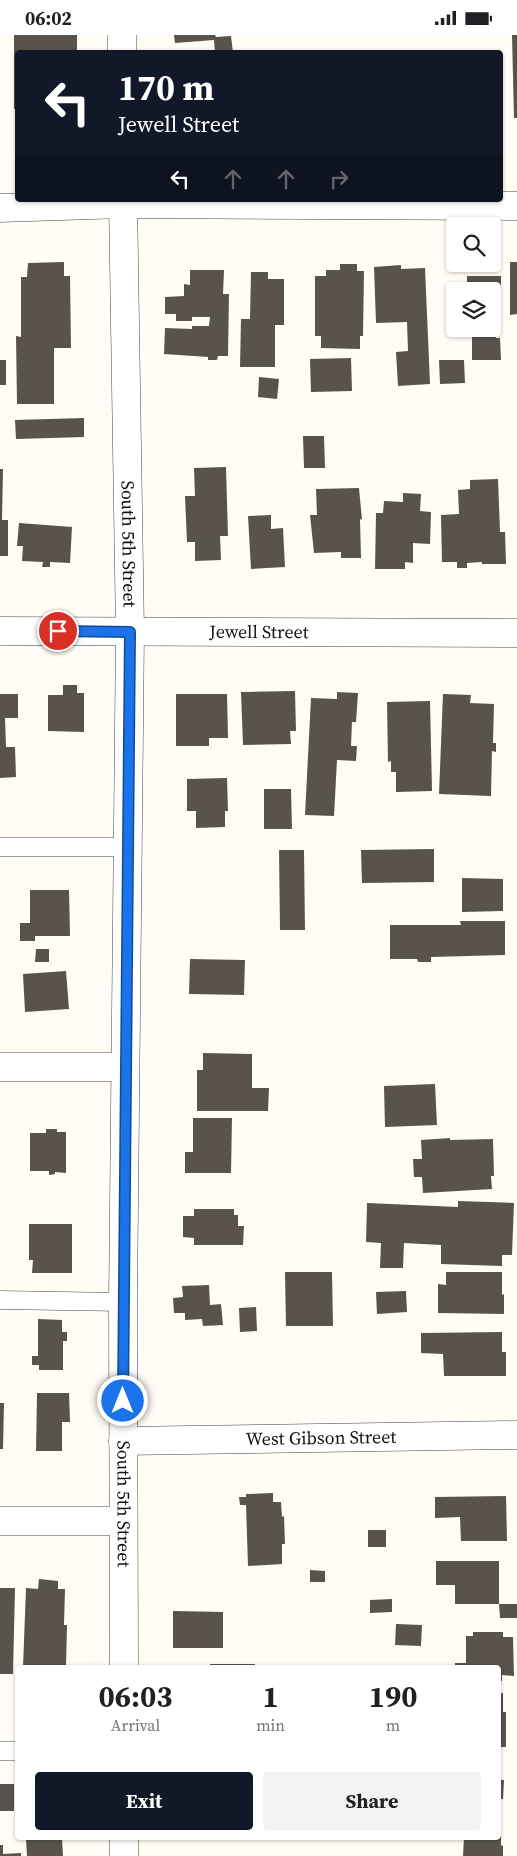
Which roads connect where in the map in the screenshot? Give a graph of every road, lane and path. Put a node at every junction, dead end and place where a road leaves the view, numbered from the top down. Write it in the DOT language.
graph roads {
  1 [pos="122,35"];
  2 [pos="122,50"];
  3 [pos="123,202"];
  4 [pos="517,206"];
  5 [pos="0,209"];
  6 [pos="0,631"];
  7 [pos="130,632"];
  8 [pos="517,633"];
  9 [pos="0,847"];
  10 [pos="127,847"];
  11 [pos="0,1067"];
  12 [pos="125,1067"];
  13 [pos="0,1300"];
  14 [pos="123,1302"];
  15 [pos="517,1435"];
  16 [pos="123,1441"];
  17 [pos="0,1521"];
  18 [pos="123,1521"];
  19 [pos="124,1665"];
  20 [pos="0,1751"];
  21 [pos="15,1751"];
  22 [pos="124,1840"];
  23 [pos="124,1856"];
  1 -- 2 [label="street"];
  3 -- 4 [label="street"];
  3 -- 5 [label="street"];
  3 -- 7 [label="street, South 5th Street"];
  6 -- 7 [label="street, Jewell Street"];
  7 -- 8 [label="street, Jewell Street"];
  7 -- 10 [label="street, South 5th Street"];
  9 -- 10 [label="lane"];
  10 -- 12 [label="street, South 5th Street"];
  11 -- 12 [label="street"];
  12 -- 14 [label="street, South 5th Street"];
  13 -- 14 [label="lane"];
  14 -- 16 [label="street, South 5th Street"];
  15 -- 16 [label="street, West Gibson Street"];
  16 -- 18 [label="street, South 5th Street"];
  17 -- 18 [label="street"];
  18 -- 19 [label="street, South 5th Street"];
  20 -- 21 [label="lane"];
  22 -- 23 [label="street"];
}
